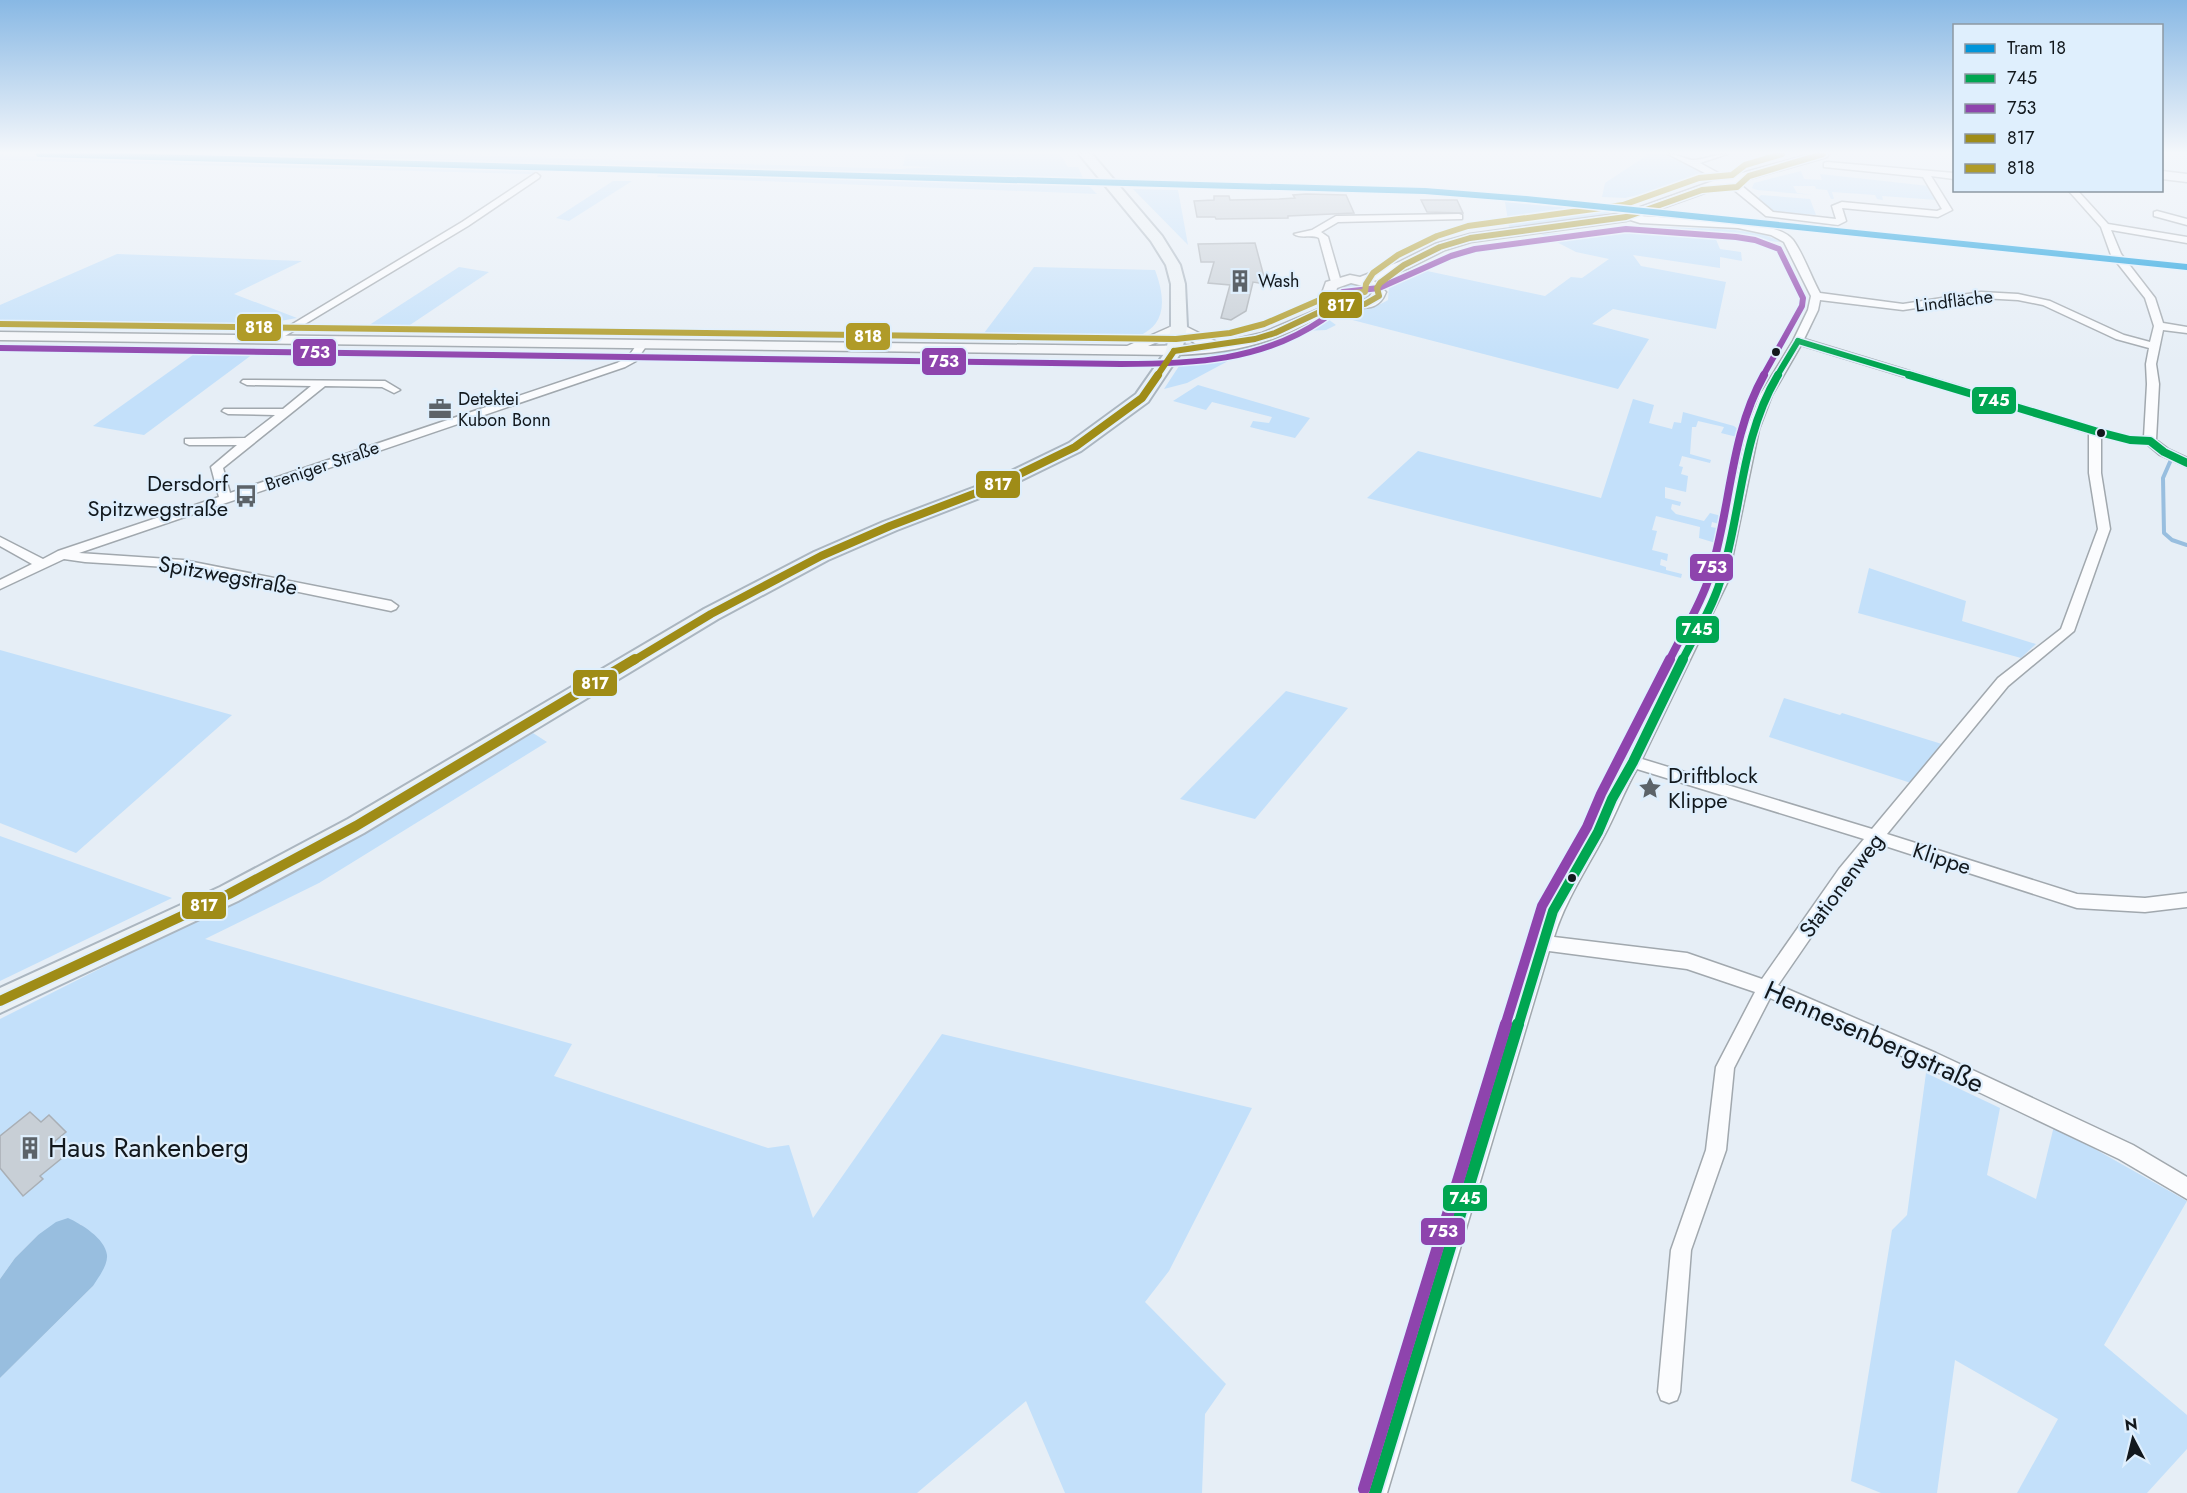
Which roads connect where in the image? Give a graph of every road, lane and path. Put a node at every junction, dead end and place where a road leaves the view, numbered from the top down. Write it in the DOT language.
graph roads {
  1 [pos="465,224"];
  2 [pos="1144,224"];
  3 [pos="1328,224"];
  4 [pos="1576,224"];
  5 [pos="1697,224"];
  6 [pos="2103,224"];
  7 [pos="2105,226"];
  8 [pos="1314,232"];
  9 [pos="1299,234"];
  10 [pos="2187,240"];
  11 [pos="1404,265"];
  12 [pos="1349,281"];
  13 [pos="1377,288"];
  14 [pos="1816,296"];
  15 [pos="1332,297"];
  16 [pos="1346,304"];
  17 [pos="1315,313"];
  18 [pos="2159,326"];
  19 [pos="1179,327"];
  20 [pos="2187,330"];
  21 [pos="0,336"];
  22 [pos="2120,337"];
  23 [pos="271,340"];
  24 [pos="1798,340"];
  25 [pos="642,345"];
  26 [pos="1217,347"];
  27 [pos="2156,347"];
  28 [pos="1174,351"];
  29 [pos="1126,352"];
  30 [pos="2151,364"];
  31 [pos="1160,373"];
  32 [pos="247,382"];
  33 [pos="322,383"];
  34 [pos="394,390"];
  35 [pos="228,411"];
  36 [pos="286,412"];
  37 [pos="2095,431"];
  38 [pos="189,441"];
  39 [pos="2150,441"];
  40 [pos="249,442"];
  41 [pos="2187,463"];
  42 [pos="225,498"];
  43 [pos="0,541"];
  44 [pos="63,554"];
  45 [pos="41,563"];
  46 [pos="0,585"];
  47 [pos="391,606"];
  48 [pos="1633,762"];
  49 [pos="1877,837"];
  50 [pos="2187,900"];
  51 [pos="1542,943"];
  52 [pos="1767,988"];
  53 [pos="0,1001"];
  54 [pos="2187,1189"];
  55 [pos="1669,1392"];
  56 [pos="1375,1493"];
  1 -- 23 [label="street"];
  2 -- 19 [label="main road"];
  3 -- 8 [label="street"];
  4 -- 11 [label="main road"];
  5 -- 14 [label="street"];
  6 -- 7 [label="street"];
  7 -- 10 [label="street"];
  7 -- 18 [label="street"];
  8 -- 9 [label="street"];
  8 -- 12 [label="street"];
  11 -- 12 [label="main road"];
  11 -- 13 [label="main road"];
  12 -- 13 [label="main road"];
  12 -- 15 [label="main road"];
  13 -- 16 [label="main road"];
  14 -- 22 [label="street, Lindfläche"];
  14 -- 24 [label="street"];
  15 -- 16 [label="main road"];
  15 -- 17 [label="main road"];
  16 -- 17 [label="main road"];
  17 -- 26 [label="main road"];
  18 -- 20 [label="street"];
  18 -- 27 [label="street"];
  19 -- 26 [label="main road"];
  19 -- 28 [label="main road"];
  19 -- 29 [label="main road"];
  21 -- 23 [label="main road"];
  22 -- 27 [label="street, Lindfläche"];
  22 -- 30 [label="street, Lindfläche"];
  23 -- 25 [label="main road"];
  24 -- 37 [label="street"];
  24 -- 48 [label="street"];
  25 -- 29 [label="main road"];
  25 -- 42 [label="street, Breniger Straße"];
  26 -- 28 [label="main road"];
  27 -- 30 [label="street"];
  28 -- 29 [label="main road"];
  28 -- 31 [label="main road"];
  29 -- 31 [label="main road"];
  30 -- 39 [label="street"];
  31 -- 53 [label="main road"];
  32 -- 33 [label="street"];
  33 -- 34 [label="street"];
  33 -- 36 [label="street"];
  35 -- 36 [label="street"];
  36 -- 40 [label="street"];
  37 -- 39 [label="street"];
  37 -- 49 [label="street, Stationenweg"];
  38 -- 40 [label="street"];
  39 -- 41 [label="street"];
  40 -- 42 [label="street"];
  42 -- 44 [label="street, Breniger Straße"];
  43 -- 45 [label="street"];
  44 -- 45 [label="street, Breniger Straße"];
  44 -- 47 [label="street, Spitzwegstraße"];
  45 -- 46 [label="street, Breniger Straße"];
  48 -- 49 [label="street, Klippe"];
  48 -- 51 [label="street"];
  49 -- 50 [label="street, Klippe"];
  49 -- 52 [label="street, Stationenweg"];
  51 -- 52 [label="street, Hennesenbergstraße"];
  51 -- 56 [label="street"];
  52 -- 54 [label="street, Hennesenbergstraße"];
  52 -- 55 [label="street, Stationenweg"];
}
